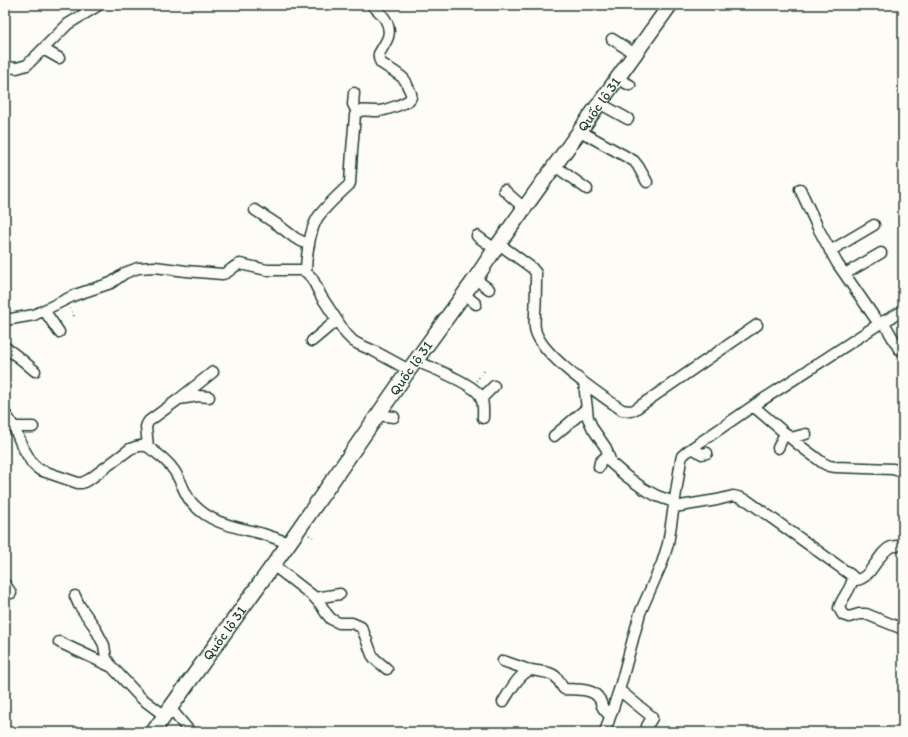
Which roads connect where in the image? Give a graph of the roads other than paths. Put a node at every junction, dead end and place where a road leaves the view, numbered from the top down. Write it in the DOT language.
graph roads {
  1 [pos="99,5"];
  2 [pos="372,5"];
  3 [pos="670,5"];
  4 [pos="612,39"];
  5 [pos="44,49"];
  6 [pos="635,54"];
  7 [pos="59,58"];
  8 [pos="5,67"];
  9 [pos="617,79"];
  10 [pos="630,85"];
  11 [pos="354,93"];
  12 [pos="599,104"];
  13 [pos="357,112"];
  14 [pos="628,119"];
  15 [pos="580,131"];
  16 [pos="555,166"];
  17 [pos="647,182"];
  18 [pos="588,189"];
  19 [pos="800,189"];
  20 [pos="504,190"];
  21 [pos="524,208"];
  22 [pos="255,210"];
  23 [pos="874,225"];
  24 [pos="477,236"];
  25 [pos="309,245"];
  26 [pos="497,247"];
  27 [pos="830,251"];
  28 [pos="881,253"];
  29 [pos="306,272"];
  30 [pos="845,274"];
  31 [pos="475,279"];
  32 [pos="489,289"];
  33 [pos="464,294"];
  34 [pos="476,304"];
  35 [pos="44,310"];
  36 [pos="903,311"];
  37 [pos="5,320"];
  38 [pos="337,320"];
  39 [pos="881,322"];
  40 [pos="757,325"];
  41 [pos="59,332"];
  42 [pos="312,341"];
  43 [pos="5,347"];
  44 [pos="899,349"];
  45 [pos="412,365"];
  46 [pos="36,372"];
  47 [pos="213,372"];
  48 [pos="584,383"];
  49 [pos="494,386"];
  50 [pos="209,397"];
  51 [pos="179,399"];
  52 [pos="481,399"];
  53 [pos="753,406"];
  54 [pos="587,408"];
  55 [pos="5,413"];
  56 [pos="377,415"];
  57 [pos="394,417"];
  58 [pos="483,418"];
  59 [pos="14,427"];
  60 [pos="33,427"];
  61 [pos="806,434"];
  62 [pos="788,435"];
  63 [pos="554,436"];
  64 [pos="148,447"];
  65 [pos="692,448"];
  66 [pos="778,448"];
  67 [pos="707,453"];
  68 [pos="608,455"];
  69 [pos="599,467"];
  70 [pos="903,472"];
  71 [pos="674,504"];
  72 [pos="289,543"];
  73 [pos="897,546"];
  74 [pos="273,565"];
  75 [pos="853,580"];
  76 [pos="5,584"];
  77 [pos="11,593"];
  78 [pos="340,594"];
  79 [pos="75,596"];
  80 [pos="314,598"];
  81 [pos="903,629"];
  82 [pos="59,642"];
  83 [pos="503,661"];
  84 [pos="112,667"];
  85 [pos="387,669"];
  86 [pos="529,670"];
  87 [pos="619,690"];
  88 [pos="504,702"];
  89 [pos="169,712"];
  90 [pos="610,716"];
  91 [pos="647,726"];
  92 [pos="153,732"];
  93 [pos="190,732"];
  94 [pos="605,732"];
  1 -- 5 [label="street"];
  2 -- 13 [label="street"];
  3 -- 6 [label="highway, Quốc lộ 31"];
  4 -- 6 [label="street"];
  5 -- 7 [label="street"];
  5 -- 8 [label="street"];
  6 -- 9 [label="highway, Quốc lộ 31"];
  9 -- 10 [label="street"];
  9 -- 12 [label="highway, Quốc lộ 31"];
  11 -- 13 [label="street"];
  12 -- 14 [label="street"];
  12 -- 15 [label="highway, Quốc lộ 31"];
  13 -- 25 [label="street"];
  15 -- 16 [label="highway, Quốc lộ 31"];
  15 -- 17 [label="street"];
  16 -- 18 [label="street"];
  16 -- 21 [label="highway, Quốc lộ 31"];
  19 -- 27 [label="street"];
  20 -- 21 [label="street"];
  21 -- 26 [label="highway, Quốc lộ 31"];
  22 -- 25 [label="street"];
  23 -- 27 [label="street"];
  24 -- 26 [label="street"];
  25 -- 29 [label="street"];
  26 -- 31 [label="highway, Quốc lộ 31"];
  26 -- 48 [label="street"];
  27 -- 30 [label="street"];
  28 -- 30 [label="street"];
  29 -- 35 [label="street"];
  29 -- 38 [label="street"];
  30 -- 39 [label="street"];
  31 -- 32 [label="street"];
  31 -- 33 [label="highway, Quốc lộ 31"];
  33 -- 34 [label="street"];
  33 -- 45 [label="highway, Quốc lộ 31"];
  35 -- 37 [label="street"];
  35 -- 41 [label="street"];
  36 -- 39 [label="street"];
  38 -- 42 [label="street"];
  38 -- 45 [label="street"];
  39 -- 44 [label="street"];
  39 -- 53 [label="street"];
  40 -- 48 [label="street"];
  43 -- 46 [label="street"];
  45 -- 52 [label="street"];
  45 -- 56 [label="highway, Quốc lộ 31"];
  47 -- 51 [label="street"];
  48 -- 54 [label="street"];
  49 -- 52 [label="street"];
  50 -- 51 [label="street"];
  51 -- 64 [label="street"];
  52 -- 58 [label="street"];
  53 -- 62 [label="street"];
  53 -- 65 [label="street"];
  54 -- 63 [label="street"];
  54 -- 68 [label="street"];
  55 -- 59 [label="street"];
  56 -- 57 [label="street"];
  56 -- 72 [label="highway, Quốc lộ 31"];
  59 -- 60 [label="street"];
  59 -- 64 [label="street"];
  61 -- 62 [label="street"];
  62 -- 66 [label="street"];
  62 -- 70 [label="street"];
  64 -- 72 [label="street"];
  65 -- 67 [label="street"];
  65 -- 71 [label="street"];
  68 -- 69 [label="street"];
  68 -- 71 [label="street"];
  71 -- 75 [label="street"];
  71 -- 87 [label="street"];
  72 -- 74 [label="highway, Quốc lộ 31"];
  73 -- 75 [label="street"];
  74 -- 80 [label="street"];
  74 -- 89 [label="highway, Quốc lộ 31"];
  75 -- 81 [label="street"];
  76 -- 77 [label="street"];
  78 -- 80 [label="street"];
  79 -- 84 [label="street"];
  80 -- 85 [label="street"];
  82 -- 84 [label="street"];
  83 -- 86 [label="street"];
  84 -- 89 [label="street"];
  86 -- 88 [label="street"];
  86 -- 90 [label="street"];
  87 -- 90 [label="street"];
  87 -- 91 [label="street"];
  89 -- 92 [label="highway, Quốc lộ 31"];
  89 -- 93 [label="street"];
  90 -- 94 [label="street"];
}
